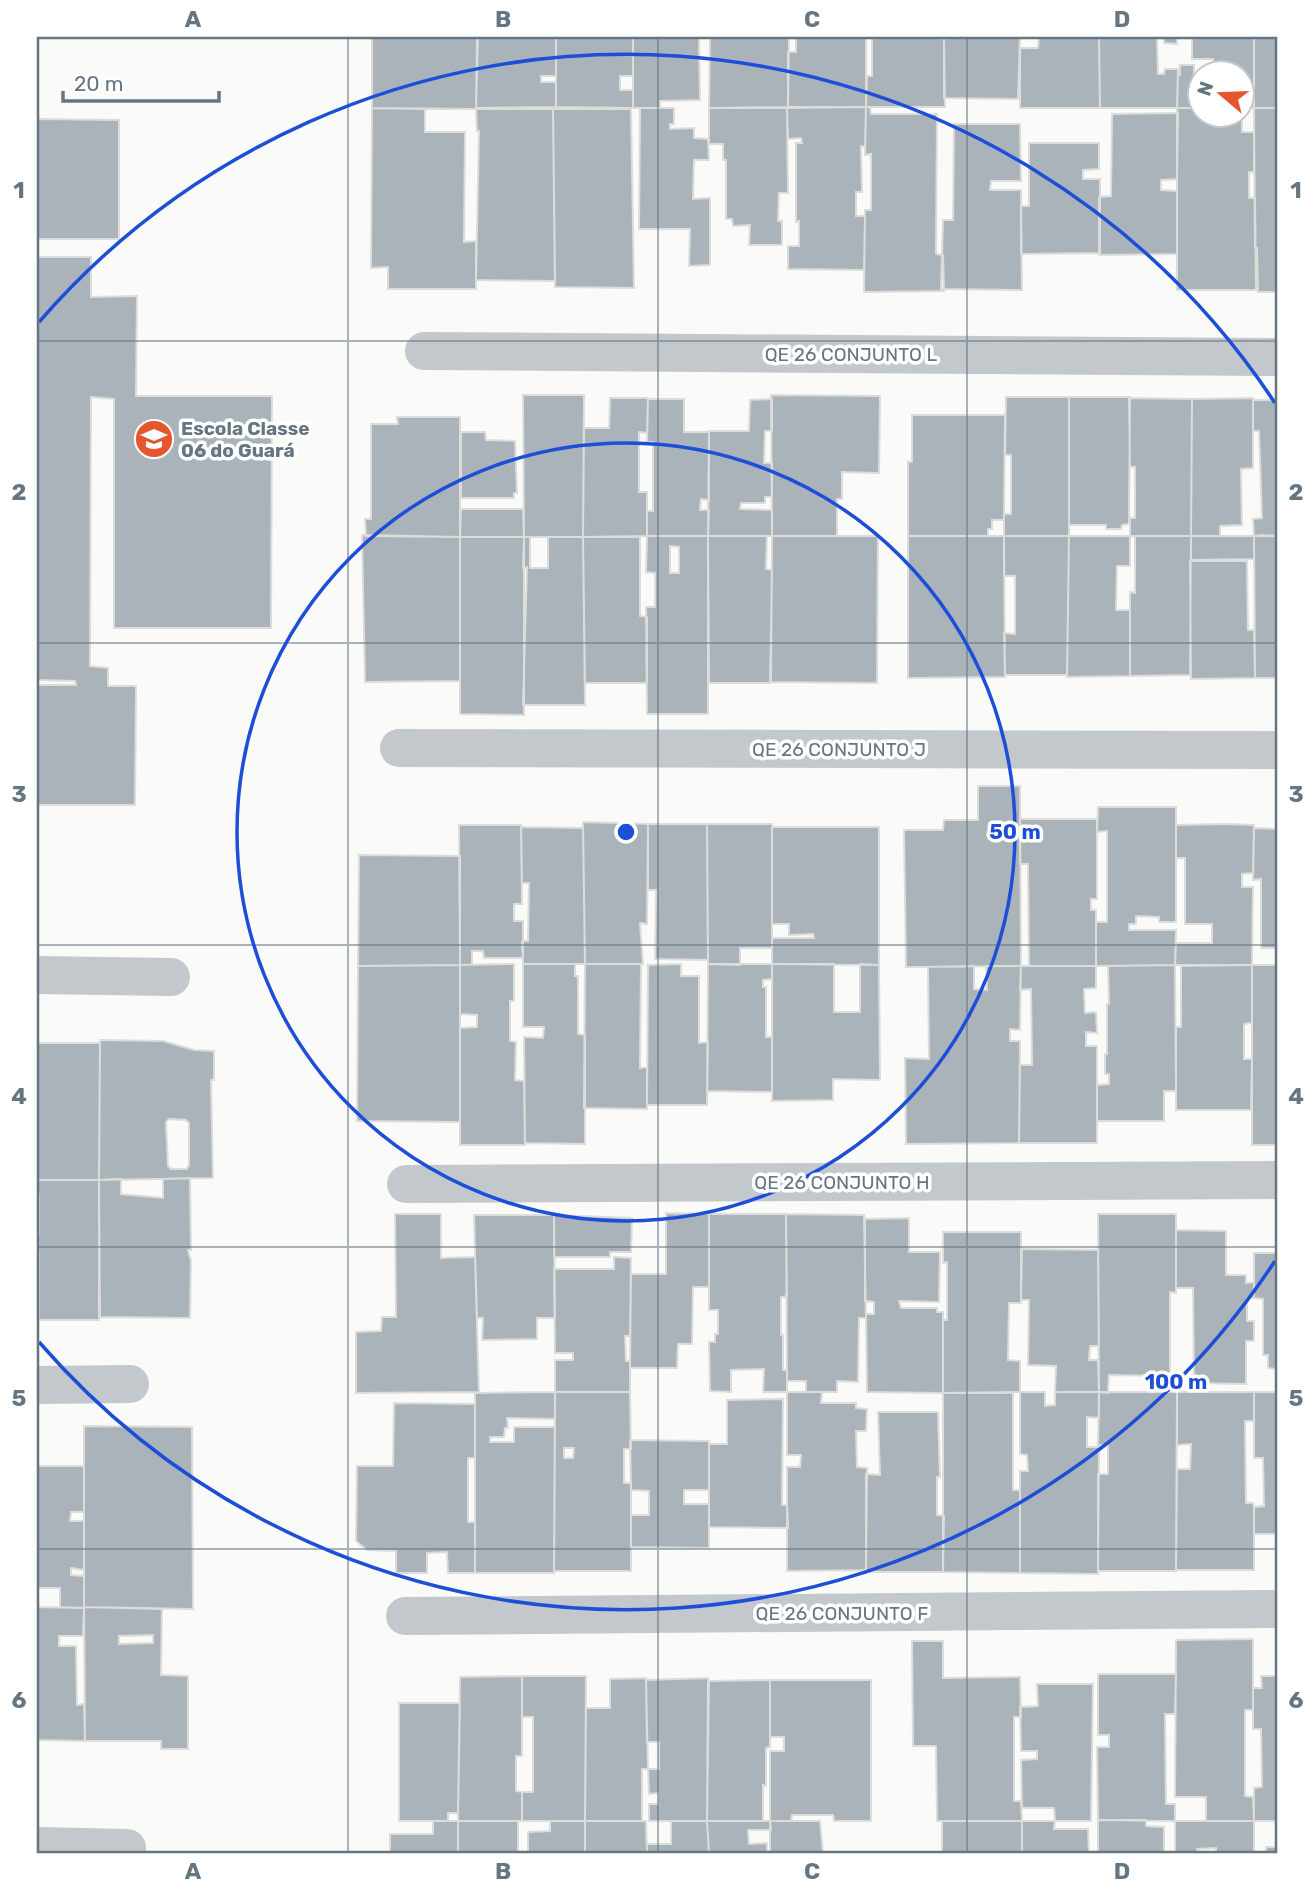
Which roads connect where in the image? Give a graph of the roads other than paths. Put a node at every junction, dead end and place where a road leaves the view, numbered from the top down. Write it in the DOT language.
graph roads {
  1 [pos="424,351"];
  2 [pos="1278,357"];
  3 [pos="399,748"];
  4 [pos="1278,750"];
  5 [pos="37,975"];
  6 [pos="171,977"];
  7 [pos="1278,1180"];
  8 [pos="406,1184"];
  9 [pos="130,1384"];
  10 [pos="37,1385"];
  11 [pos="1278,1609"];
  12 [pos="405,1616"];
  13 [pos="37,1846"];
  14 [pos="127,1848"];
  1 -- 2 [label="street, QE 26 CONJUNTO L"];
  3 -- 4 [label="street, QE 26 CONJUNTO J"];
  5 -- 6 [label="street"];
  7 -- 8 [label="street, QE 26 CONJUNTO H"];
  9 -- 10 [label="street"];
  11 -- 12 [label="street, QE 26 CONJUNTO F"];
  13 -- 14 [label="street"];
}
